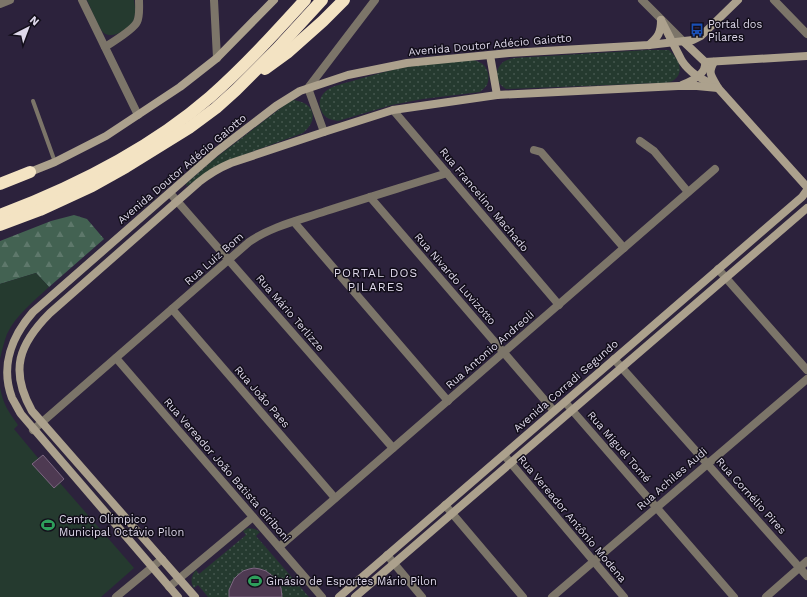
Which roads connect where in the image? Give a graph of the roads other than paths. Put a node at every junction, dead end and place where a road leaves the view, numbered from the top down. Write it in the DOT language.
graph roads {
  1 [pos="10,0"];
  2 [pos="82,0"];
  3 [pos="139,0"];
  4 [pos="214,0"];
  5 [pos="274,0"];
  6 [pos="305,0"];
  7 [pos="322,0"];
  8 [pos="344,0"];
  9 [pos="375,0"];
  10 [pos="642,0"];
  11 [pos="738,0"];
  12 [pos="774,0"];
  13 [pos="0,4"];
  14 [pos="661,20"];
  15 [pos="807,34"];
  16 [pos="684,42"];
  17 [pos="674,43"];
  18 [pos="649,45"];
  19 [pos="105,48"];
  20 [pos="679,54"];
  21 [pos="490,55"];
  22 [pos="807,56"];
  23 [pos="217,58"];
  24 [pos="705,62"];
  25 [pos="714,62"];
  26 [pos="698,77"];
  27 [pos="678,86"];
  28 [pos="308,88"];
  29 [pos="718,88"];
  30 [pos="236,90"];
  31 [pos="497,95"];
  32 [pos="33,101"];
  33 [pos="393,110"];
  34 [pos="138,115"];
  35 [pos="324,132"];
  36 [pos="640,141"];
  37 [pos="534,150"];
  38 [pos="55,162"];
  39 [pos="715,169"];
  40 [pos="30,172"];
  41 [pos="446,173"];
  42 [pos="0,184"];
  43 [pos="807,187"];
  44 [pos="807,190"];
  45 [pos="688,192"];
  46 [pos="170,193"];
  47 [pos="370,197"];
  48 [pos="178,201"];
  49 [pos="807,208"];
  50 [pos="0,215"];
  51 [pos="294,222"];
  52 [pos="0,225"];
  53 [pos="624,248"];
  54 [pos="229,261"];
  55 [pos="718,269"];
  56 [pos="726,278"];
  57 [pos="558,305"];
  58 [pos="172,310"];
  59 [pos="503,352"];
  60 [pos="116,358"];
  61 [pos="614,360"];
  62 [pos="621,368"];
  63 [pos="807,370"];
  64 [pos="807,379"];
  65 [pos="448,400"];
  66 [pos="565,402"];
  67 [pos="572,410"];
  68 [pos="554,411"];
  69 [pos="42,422"];
  70 [pos="33,430"];
  71 [pos="393,448"];
  72 [pos="504,455"];
  73 [pos="511,464"];
  74 [pos="707,464"];
  75 [pos="335,498"];
  76 [pos="445,505"];
  77 [pos="657,507"];
  78 [pos="452,514"];
  79 [pos="253,517"];
  80 [pos="279,547"];
  81 [pos="387,555"];
  82 [pos="162,559"];
  83 [pos="594,561"];
  84 [pos="807,562"];
  85 [pos="394,563"];
  86 [pos="152,567"];
  87 [pos="800,568"];
  88 [pos="807,576"];
  89 [pos="179,579"];
  90 [pos="169,587"];
  91 [pos="116,597"];
  92 [pos="178,597"];
  93 [pos="195,597"];
  94 [pos="322,597"];
  95 [pos="339,597"];
  96 [pos="355,597"];
  97 [pos="422,597"];
  98 [pos="523,597"];
  99 [pos="552,597"];
  100 [pos="624,597"];
  101 [pos="734,597"];
  102 [pos="766,597"];
  1 -- 13 [label="street"];
  2 -- 19 [label="street"];
  3 -- 19 [label="street"];
  4 -- 23 [label="street"];
  5 -- 23 [label="street"];
  6 -- 50 [label="highway"];
  7 -- 30 [label="highway"];
  8 -- 30 [label="highway"];
  9 -- 28 [label="street"];
  10 -- 14 [label="street"];
  11 -- 16 [label="street, Avenida Doutor Adécio Gaiotto"];
  12 -- 15 [label="street"];
  14 -- 16 [label="street"];
  14 -- 17 [label="street"];
  14 -- 18 [label="street"];
  16 -- 17 [label="street, Avenida Doutor Adécio Gaiotto"];
  16 -- 20 [label="street"];
  16 -- 24 [label="street"];
  17 -- 18 [label="street, Avenida Doutor Adécio Gaiotto"];
  17 -- 20 [label="street"];
  18 -- 21 [label="street, Avenida Doutor Adécio Gaiotto"];
  19 -- 34 [label="street"];
  20 -- 26 [label="street"];
  21 -- 28 [label="street, Avenida Doutor Adécio Gaiotto"];
  21 -- 31 [label="street"];
  22 -- 25 [label="street"];
  23 -- 34 [label="street"];
  24 -- 25 [label="street"];
  24 -- 26 [label="street"];
  25 -- 29 [label="street"];
  26 -- 27 [label="street"];
  26 -- 29 [label="street"];
  27 -- 29 [label="street, Avenida Doutor Adécio Gaiotto"];
  27 -- 31 [label="street, Avenida Doutor Adécio Gaiotto"];
  28 -- 35 [label="street"];
  28 -- 46 [label="street, Avenida Doutor Adécio Gaiotto"];
  29 -- 43 [label="street"];
  30 -- 52 [label="highway"];
  31 -- 33 [label="street, Avenida Doutor Adécio Gaiotto"];
  32 -- 38 [label="lane"];
  33 -- 35 [label="street, Avenida Doutor Adécio Gaiotto"];
  33 -- 41 [label="street, Rua Francelino Machado"];
  34 -- 38 [label="street"];
  35 -- 48 [label="street, Avenida Doutor Adécio Gaiotto"];
  36 -- 45 [label="street"];
  37 -- 53 [label="street"];
  38 -- 40 [label="street"];
  39 -- 45 [label="street, Rua Antonio Andreoli"];
  40 -- 42 [label="highway"];
  41 -- 47 [label="street, Rua Luiz Bom"];
  41 -- 57 [label="street, Rua Francelino Machado"];
  44 -- 55 [label="street, Avenida Corradi Segundo"];
  45 -- 53 [label="street, Rua Antonio Andreoli"];
  46 -- 48 [label="street, Rua Mário Terlizze"];
  46 -- 70 [label="street, Avenida Doutor Adécio Gaiotto"];
  47 -- 51 [label="street, Rua Luiz Bom"];
  47 -- 59 [label="street, Rua Nivardo Luvizotto"];
  48 -- 54 [label="street, Rua Mário Terlizze"];
  48 -- 69 [label="street, Avenida Doutor Adécio Gaiotto"];
  49 -- 56 [label="street, Avenida Corradi Segundo"];
  51 -- 54 [label="street, Rua Luiz Bom"];
  51 -- 65 [label="street"];
  53 -- 57 [label="street, Rua Antonio Andreoli"];
  54 -- 58 [label="street, Rua Luiz Bom"];
  54 -- 71 [label="street, Rua Mário Terlizze"];
  55 -- 56 [label="street"];
  55 -- 61 [label="street, Avenida Corradi Segundo"];
  56 -- 62 [label="street, Avenida Corradi Segundo"];
  56 -- 63 [label="street"];
  57 -- 59 [label="street, Rua Antonio Andreoli"];
  58 -- 60 [label="street, Rua Luiz Bom"];
  58 -- 75 [label="street, Rua João Paes"];
  59 -- 65 [label="street, Rua Antonio Andreoli"];
  59 -- 68 [label="street, Rua Nivardo Luvizotto"];
  60 -- 69 [label="street, Rua Luiz Bom"];
  60 -- 79 [label="street, Rua Vereador João Batista Giriboni"];
  61 -- 62 [label="street, Rua Cornélio Pires"];
  61 -- 66 [label="street, Avenida Corradi Segundo"];
  62 -- 67 [label="street, Avenida Corradi Segundo"];
  62 -- 74 [label="street, Rua Cornélio Pires"];
  64 -- 74 [label="street, Rua Achiles Audi"];
  65 -- 71 [label="street, Rua Antonio Andreoli"];
  66 -- 67 [label="street, Rua Miguel Tomé"];
  66 -- 68 [label="street, Avenida Corradi Segundo"];
  67 -- 73 [label="street, Avenida Corradi Segundo"];
  67 -- 77 [label="street, Rua Miguel Tomé"];
  68 -- 72 [label="street, Avenida Corradi Segundo"];
  69 -- 70 [label="street, Rua Luiz Bom"];
  69 -- 82 [label="street, Avenida Doutor Adécio Gaiotto"];
  70 -- 86 [label="street, Avenida Doutor Adécio Gaiotto"];
  71 -- 75 [label="street, Rua Antonio Andreoli"];
  72 -- 73 [label="street, Rua Vereador Antônio Modena"];
  72 -- 76 [label="street, Avenida Corradi Segundo"];
  73 -- 78 [label="street, Avenida Corradi Segundo"];
  73 -- 83 [label="street, Rua Vereador Antônio Modena"];
  74 -- 77 [label="street, Rua Achiles Audi"];
  74 -- 87 [label="street, Rua Cornélio Pires"];
  75 -- 80 [label="street, Rua Antonio Andreoli"];
  76 -- 78 [label="street"];
  76 -- 81 [label="street, Avenida Corradi Segundo"];
  77 -- 83 [label="street, Rua Achiles Audi"];
  77 -- 101 [label="street, Rua Miguel Tomé"];
  78 -- 85 [label="street, Avenida Corradi Segundo"];
  78 -- 98 [label="street"];
  79 -- 80 [label="street, Rua Vereador João Batista Giriboni"];
  79 -- 89 [label="street"];
  80 -- 94 [label="street, Rua Vereador João Batista Giriboni"];
  81 -- 85 [label="street"];
  81 -- 95 [label="street, Avenida Corradi Segundo"];
  82 -- 86 [label="street"];
  82 -- 89 [label="street, Avenida Doutor Adécio Gaiotto"];
  83 -- 99 [label="street, Rua Achiles Audi"];
  83 -- 100 [label="street, Rua Vereador Antônio Modena"];
  84 -- 87 [label="street"];
  85 -- 96 [label="street, Avenida Corradi Segundo"];
  85 -- 97 [label="street"];
  86 -- 90 [label="street, Avenida Doutor Adécio Gaiotto"];
  86 -- 91 [label="street"];
  87 -- 88 [label="street, Rua Cornélio Pires"];
  87 -- 102 [label="street"];
  89 -- 90 [label="street"];
  89 -- 93 [label="street, Avenida Doutor Adécio Gaiotto"];
  90 -- 92 [label="street, Avenida Doutor Adécio Gaiotto"];
}
